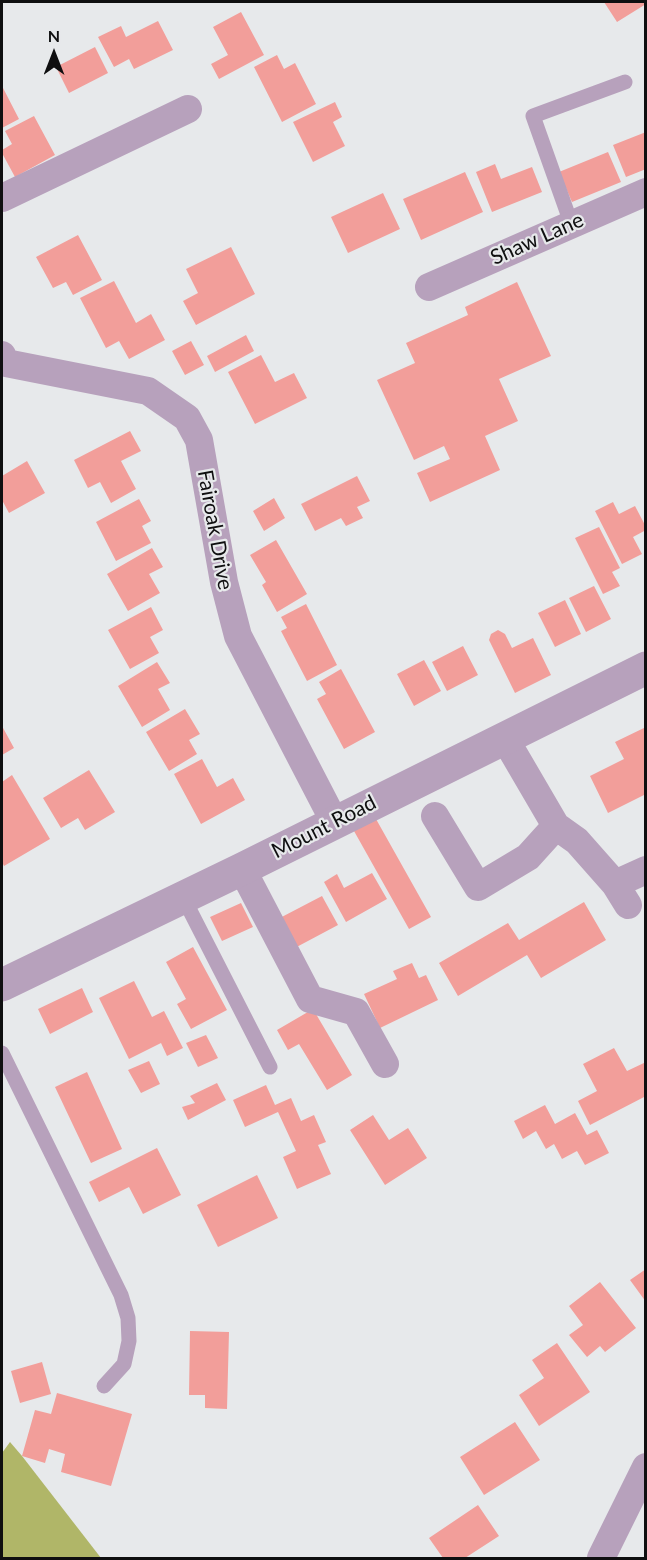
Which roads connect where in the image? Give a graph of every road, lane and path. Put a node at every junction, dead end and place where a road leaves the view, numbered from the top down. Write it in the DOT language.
graph roads {
  1 [pos="625,82"];
  2 [pos="188,109"];
  3 [pos="645,192"];
  4 [pos="2,198"];
  5 [pos="571,223"];
  6 [pos="429,287"];
  7 [pos="3,363"];
  8 [pos="645,668"];
  9 [pos="504,737"];
  10 [pos="435,816"];
  11 [pos="334,821"];
  12 [pos="556,826"];
  13 [pos="242,868"];
  14 [pos="645,870"];
  15 [pos="183,897"];
  16 [pos="2,986"];
  17 [pos="2,1053"];
  18 [pos="385,1064"];
  19 [pos="270,1067"];
  20 [pos="104,1386"];
  21 [pos="645,1467"];
  22 [pos="601,1558"];
  1 -- 5 [label="lane"];
  2 -- 4 [label="street"];
  3 -- 5 [label="street, Shaw Lane"];
  5 -- 6 [label="street, Shaw Lane"];
  7 -- 11 [label="street, Fairoak Drive"];
  8 -- 9 [label="street, Mount Road"];
  9 -- 11 [label="street, Mount Road"];
  9 -- 12 [label="street"];
  10 -- 12 [label="street"];
  11 -- 13 [label="street, Mount Road"];
  12 -- 14 [label="street"];
  13 -- 15 [label="street, Mount Road"];
  13 -- 18 [label="street"];
  15 -- 16 [label="street, Mount Road"];
  15 -- 19 [label="lane"];
  17 -- 20 [label="lane"];
  21 -- 22 [label="street"];
}
